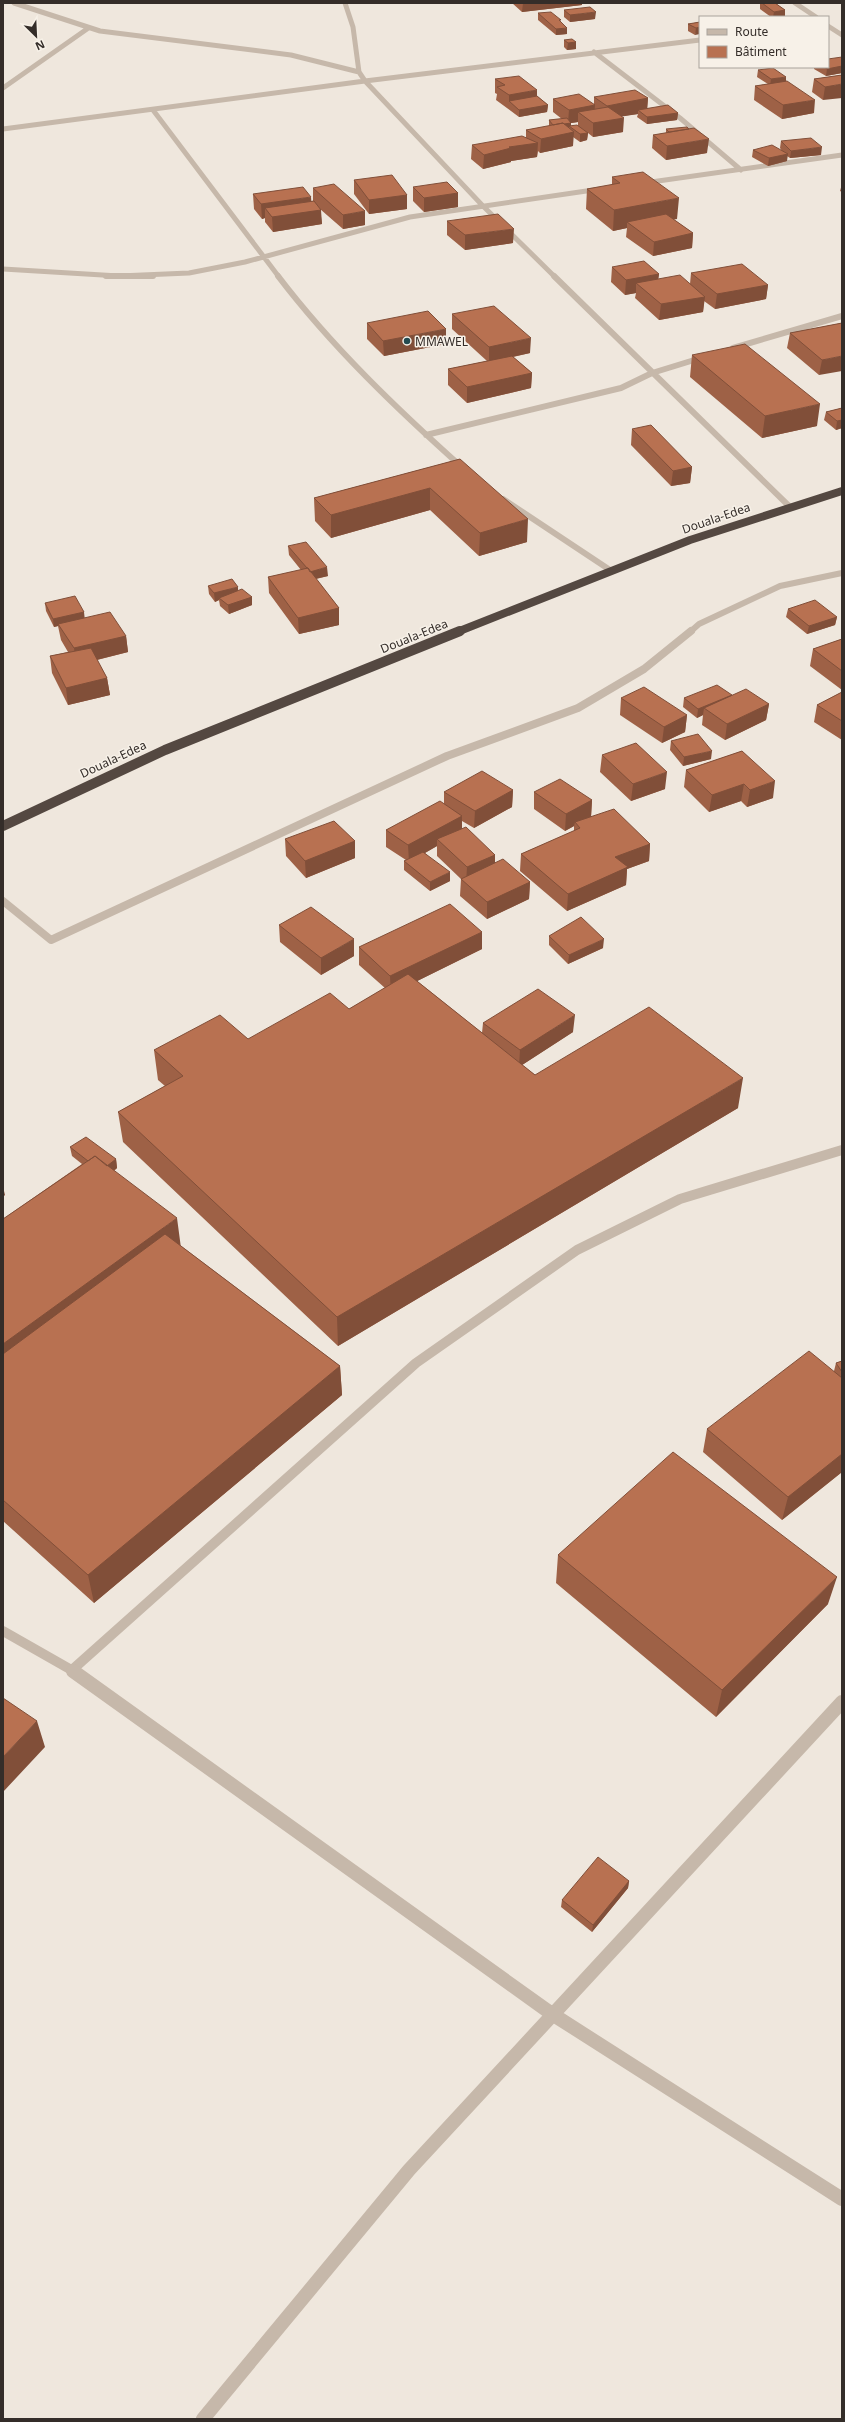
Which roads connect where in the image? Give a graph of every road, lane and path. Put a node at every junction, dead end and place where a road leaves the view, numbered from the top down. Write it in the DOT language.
graph roads {
  1 [pos="14,3"];
  2 [pos="345,3"];
  3 [pos="795,3"];
  4 [pos="814,16"];
  5 [pos="829,27"];
  6 [pos="87,29"];
  7 [pos="842,35"];
  8 [pos="699,40"];
  9 [pos="594,52"];
  10 [pos="359,72"];
  11 [pos="365,81"];
  12 [pos="3,88"];
  13 [pos="153,110"];
  14 [pos="3,130"];
  15 [pos="842,155"];
  16 [pos="742,170"];
  17 [pos="633,185"];
  18 [pos="610,188"];
  19 [pos="482,205"];
  20 [pos="265,257"];
  21 [pos="3,269"];
  22 [pos="842,316"];
  23 [pos="726,350"];
  24 [pos="711,355"];
  25 [pos="652,373"];
  26 [pos="426,435"];
  27 [pos="472,476"];
  28 [pos="841,493"];
  29 [pos="497,495"];
  30 [pos="789,506"];
  31 [pos="610,570"];
  32 [pos="842,573"];
  33 [pos="3,826"];
  34 [pos="3,900"];
  35 [pos="842,1150"];
  36 [pos="3,1631"];
  37 [pos="72,1670"];
  38 [pos="842,1702"];
  39 [pos="552,2014"];
  40 [pos="842,2198"];
  41 [pos="203,2419"];
  1 -- 6 [label="street"];
  2 -- 10 [label="street"];
  3 -- 4 [label="street"];
  5 -- 7 [label="street"];
  6 -- 10 [label="street"];
  6 -- 12 [label="street"];
  8 -- 9 [label="street"];
  9 -- 11 [label="street"];
  9 -- 16 [label="street"];
  10 -- 11 [label="street"];
  11 -- 13 [label="street"];
  11 -- 19 [label="street"];
  13 -- 14 [label="street"];
  13 -- 20 [label="street"];
  15 -- 16 [label="street"];
  16 -- 17 [label="street"];
  18 -- 19 [label="street"];
  19 -- 20 [label="street"];
  19 -- 25 [label="street"];
  20 -- 21 [label="street"];
  20 -- 26 [label="street"];
  22 -- 23 [label="street"];
  24 -- 25 [label="street"];
  25 -- 26 [label="street"];
  25 -- 30 [label="street"];
  26 -- 27 [label="street"];
  28 -- 30 [label="highway, Douala-Edea"];
  29 -- 31 [label="street"];
  30 -- 31 [label="highway, Douala-Edea"];
  31 -- 33 [label="highway, Douala-Edea"];
  32 -- 34 [label="street"];
  35 -- 37 [label="street"];
  36 -- 37 [label="street"];
  37 -- 39 [label="street"];
  38 -- 39 [label="street"];
  39 -- 40 [label="street"];
  39 -- 41 [label="street"];
}
